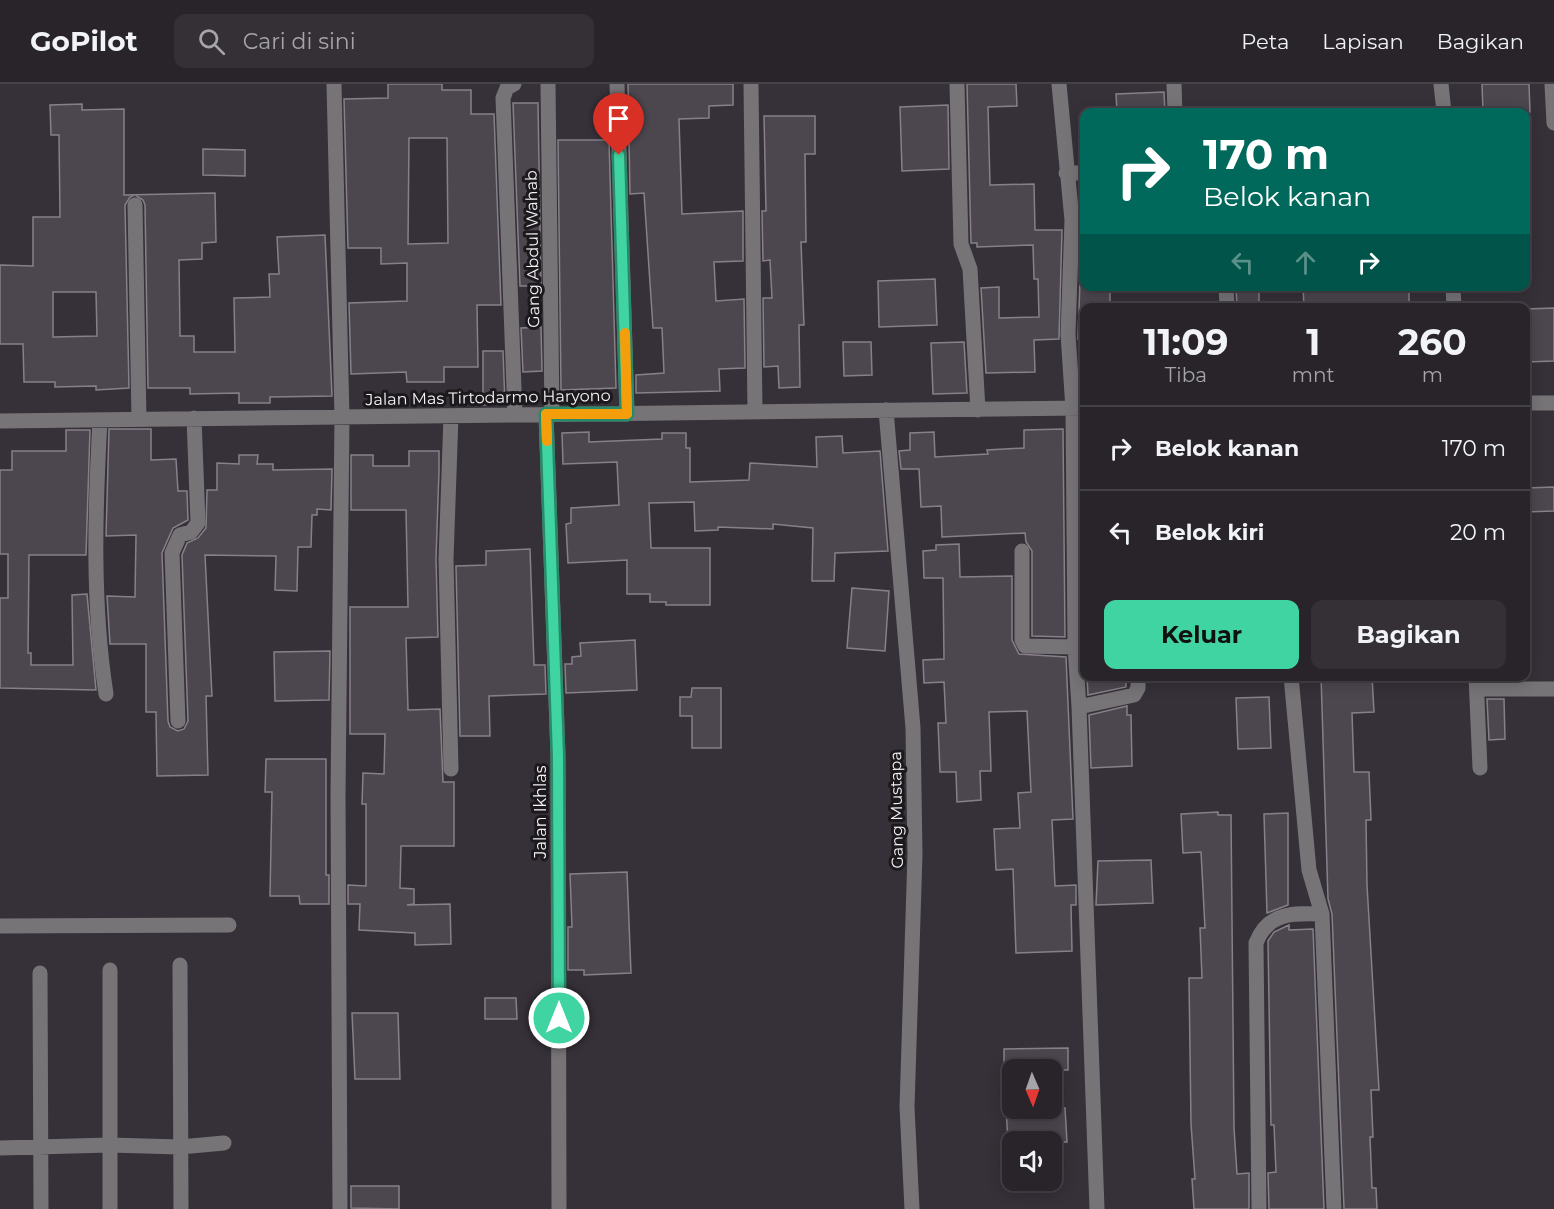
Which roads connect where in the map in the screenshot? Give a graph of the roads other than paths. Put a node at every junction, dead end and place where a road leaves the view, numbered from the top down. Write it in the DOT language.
graph roads {
  1 [pos="334,84"];
  2 [pos="514,84"];
  3 [pos="536,84"];
  4 [pos="548,84"];
  5 [pos="617,84"];
  6 [pos="751,84"];
  7 [pos="957,84"];
  8 [pos="1059,84"];
  9 [pos="1174,84"];
  10 [pos="1442,84"];
  11 [pos="1552,84"];
  12 [pos="1175,108"];
  13 [pos="1444,108"];
  14 [pos="1554,123"];
  15 [pos="1066,173"];
  16 [pos="1080,173"];
  17 [pos="135,205"];
  18 [pos="1530,403"];
  19 [pos="1554,403"];
  20 [pos="1079,409"];
  21 [pos="886,410"];
  22 [pos="978,410"];
  23 [pos="755,412"];
  24 [pos="627,414"];
  25 [pos="515,415"];
  26 [pos="549,415"];
  27 [pos="451,416"];
  28 [pos="342,417"];
  29 [pos="194,418"];
  30 [pos="139,419"];
  31 [pos="100,420"];
  32 [pos="0,421"];
  33 [pos="1022,551"];
  34 [pos="1075,647"];
  35 [pos="1138,681"];
  36 [pos="1291,681"];
  37 [pos="1477,683"];
  38 [pos="1554,689"];
  39 [pos="105,694"];
  40 [pos="1079,707"];
  41 [pos="178,721"];
  42 [pos="1480,768"];
  43 [pos="451,769"];
  44 [pos="1322,914"];
  45 [pos="0,926"];
  46 [pos="229,926"];
  47 [pos="180,965"];
  48 [pos="110,970"];
  49 [pos="40,973"];
  50 [pos="224,1143"];
  51 [pos="109,1144"];
  52 [pos="180,1147"];
  53 [pos="0,1148"];
  54 [pos="41,1148"];
  55 [pos="41,1209"];
  56 [pos="110,1209"];
  57 [pos="181,1209"];
  58 [pos="340,1209"];
  59 [pos="559,1209"];
  60 [pos="912,1209"];
  61 [pos="1097,1209"];
  62 [pos="1259,1209"];
  63 [pos="1334,1209"];
  1 -- 28 [label="street"];
  2 -- 25 [label="street"];
  3 -- 4 [label="street"];
  4 -- 26 [label="street, Gang Abdul Wahab"];
  5 -- 24 [label="street"];
  6 -- 23 [label="street"];
  7 -- 22 [label="street"];
  8 -- 15 [label="street"];
  9 -- 12 [label="street"];
  10 -- 13 [label="street"];
  11 -- 14 [label="street"];
  15 -- 16 [label="street"];
  15 -- 20 [label="street"];
  17 -- 30 [label="street"];
  18 -- 19 [label="street"];
  20 -- 22 [label="street, Jalan Mas Tirtodarmo Haryono"];
  20 -- 34 [label="street"];
  21 -- 22 [label="street, Jalan Mas Tirtodarmo Haryono"];
  21 -- 23 [label="street, Jalan Mas Tirtodarmo Haryono"];
  21 -- 60 [label="street, Gang Mustapa"];
  23 -- 24 [label="street, Jalan Mas Tirtodarmo Haryono"];
  24 -- 26 [label="street, Jalan Mas Tirtodarmo Haryono"];
  25 -- 26 [label="street, Jalan Mas Tirtodarmo Haryono"];
  25 -- 27 [label="street, Jalan Mas Tirtodarmo Haryono"];
  26 -- 59 [label="street, Jalan Ikhlas"];
  27 -- 28 [label="street, Jalan Mas Tirtodarmo Haryono"];
  27 -- 43 [label="street"];
  28 -- 29 [label="street, Jalan Mas Tirtodarmo Haryono"];
  28 -- 58 [label="street"];
  29 -- 30 [label="street, Jalan Mas Tirtodarmo Haryono"];
  29 -- 41 [label="street"];
  30 -- 31 [label="street, Jalan Mas Tirtodarmo Haryono"];
  31 -- 32 [label="street, Jalan Mas Tirtodarmo Haryono"];
  31 -- 39 [label="street"];
  33 -- 34 [label="street"];
  34 -- 40 [label="street"];
  35 -- 40 [label="street"];
  36 -- 44 [label="street"];
  37 -- 38 [label="street"];
  37 -- 42 [label="street"];
  40 -- 61 [label="street"];
  44 -- 62 [label="street"];
  44 -- 63 [label="street"];
  45 -- 46 [label="street"];
  47 -- 52 [label="street"];
  48 -- 51 [label="street"];
  49 -- 54 [label="street"];
  50 -- 52 [label="street"];
  51 -- 52 [label="street"];
  51 -- 54 [label="street"];
  51 -- 56 [label="street"];
  52 -- 57 [label="street"];
  53 -- 54 [label="street"];
  54 -- 55 [label="street"];
}
